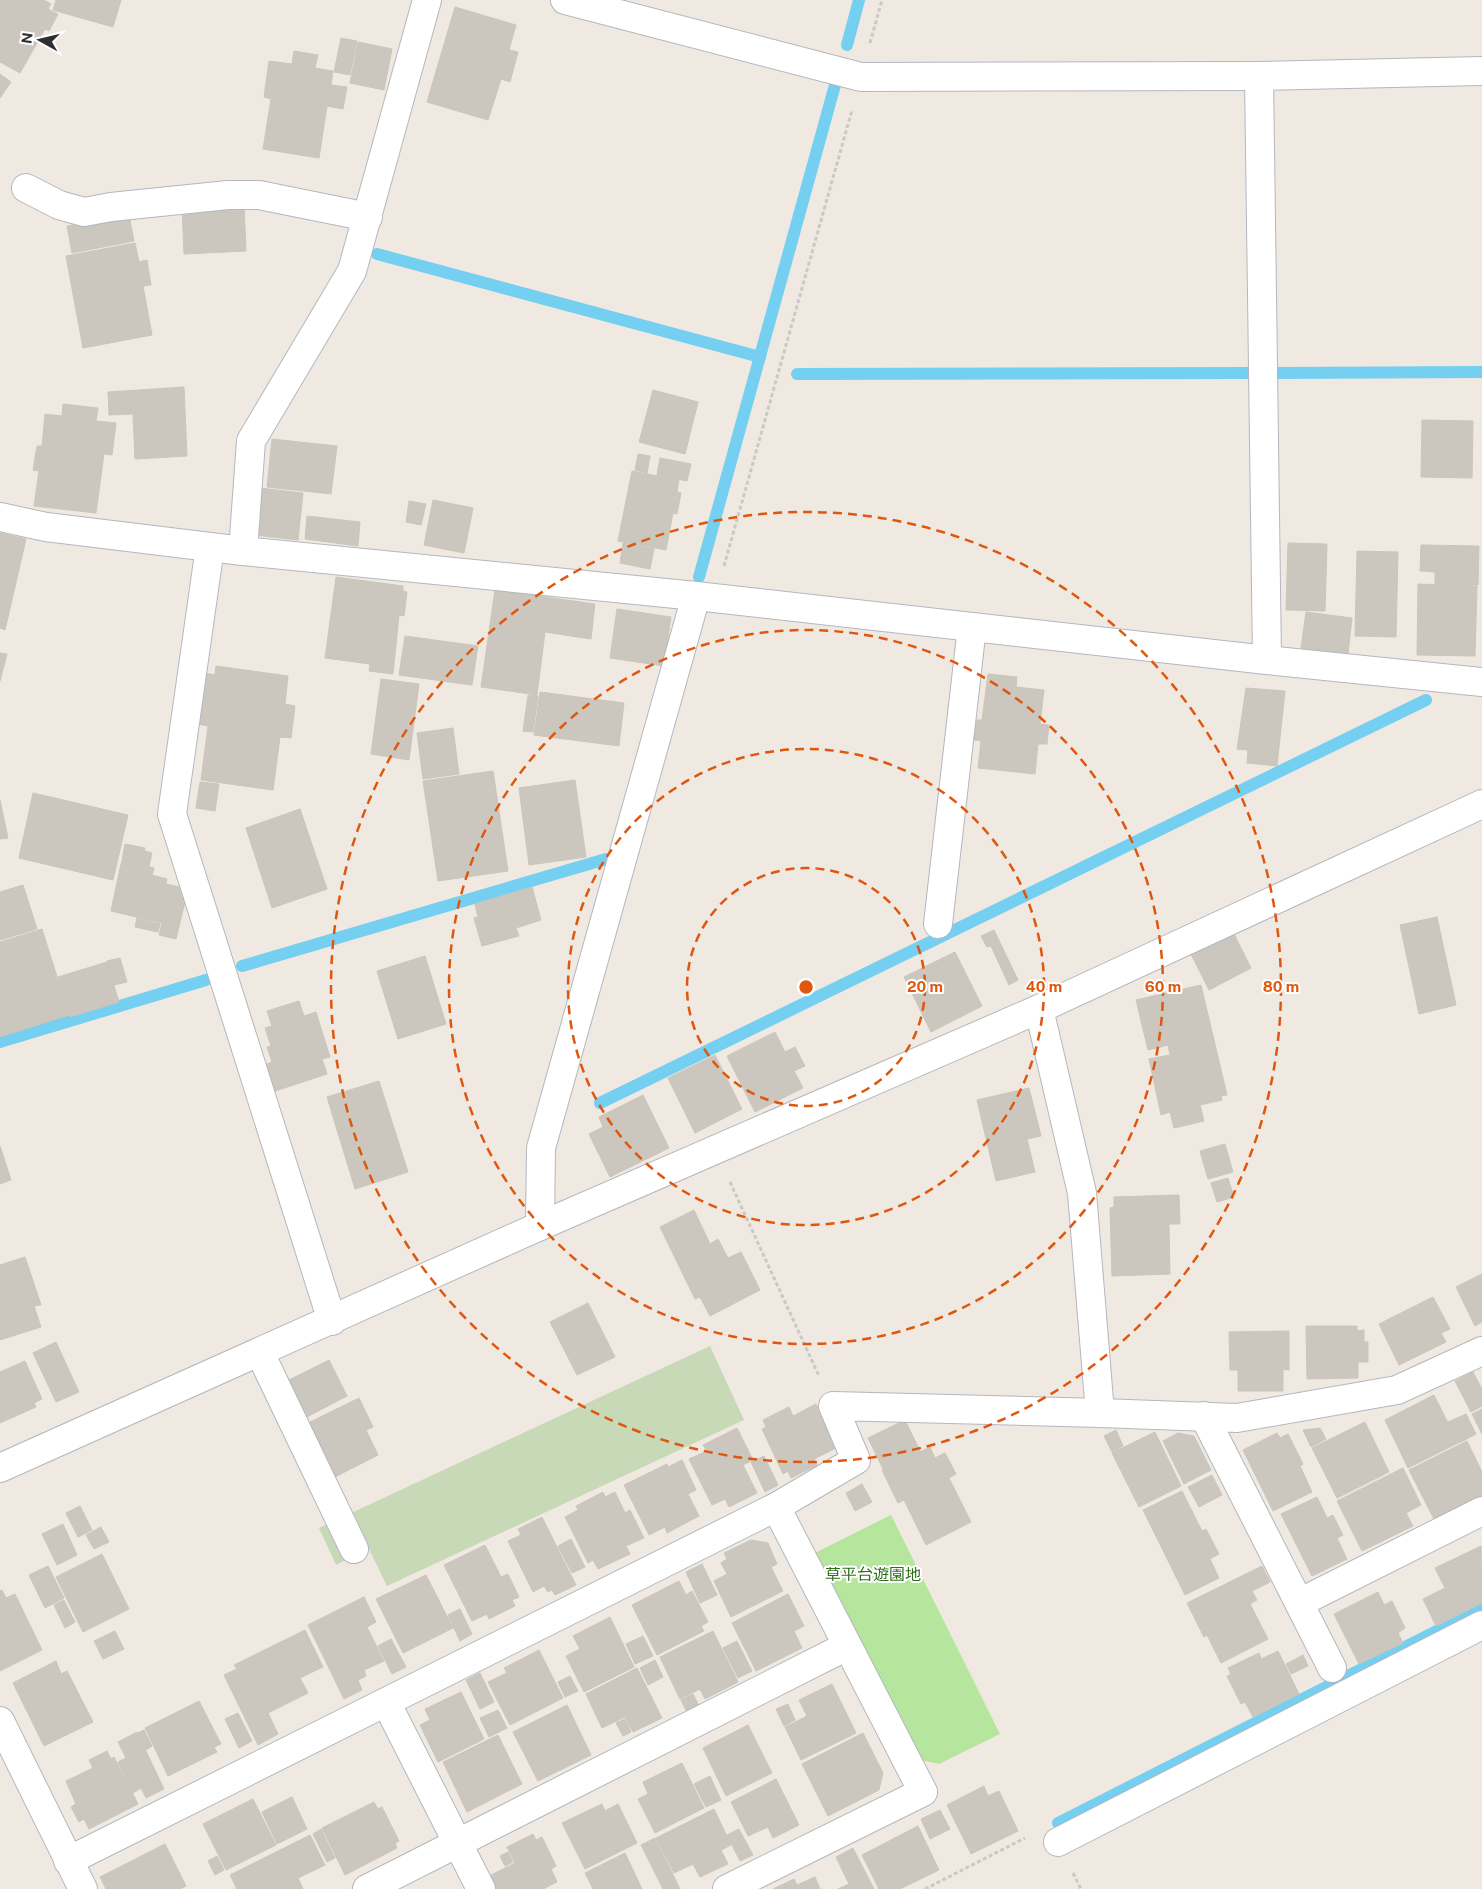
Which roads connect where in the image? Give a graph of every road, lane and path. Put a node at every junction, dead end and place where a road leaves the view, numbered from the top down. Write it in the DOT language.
graph roads {
  1 [pos="427,0"];
  2 [pos="565,0"];
  3 [pos="1482,71"];
  4 [pos="1259,76"];
  5 [pos="26,188"];
  6 [pos="368,217"];
  7 [pos="0,517"];
  8 [pos="210,547"];
  9 [pos="243,551"];
  10 [pos="696,596"];
  11 [pos="972,627"];
  12 [pos="1267,660"];
  13 [pos="1482,682"];
  14 [pos="1482,804"];
  15 [pos="938,924"];
  16 [pos="1039,1009"];
  17 [pos="714,1150"];
  18 [pos="540,1226"];
  19 [pos="332,1321"];
  20 [pos="1482,1351"];
  21 [pos="260,1353"];
  22 [pos="833,1406"];
  23 [pos="1100,1412"];
  24 [pos="1204,1416"];
  25 [pos="0,1468"];
  26 [pos="776,1508"];
  27 [pos="1482,1511"];
  28 [pos="354,1549"];
  29 [pos="1299,1603"];
  30 [pos="1482,1625"];
  31 [pos="847,1646"];
  32 [pos="1332,1668"];
  33 [pos="386,1702"];
  34 [pos="0,1721"];
  35 [pos="1058,1842"];
  36 [pos="458,1843"];
  37 [pos="68,1860"];
  38 [pos="83,1889"];
  39 [pos="367,1889"];
  40 [pos="481,1889"];
  41 [pos="727,1889"];
  42 [pos="925,1889"];
  43 [pos="1081,1889"];
  1 -- 6 [label="street"];
  2 -- 4 [label="street"];
  3 -- 4 [label="street"];
  4 -- 12 [label="street"];
  5 -- 6 [label="street"];
  6 -- 9 [label="street"];
  7 -- 8 [label="street"];
  8 -- 9 [label="street"];
  8 -- 19 [label="street"];
  9 -- 10 [label="street"];
  10 -- 11 [label="street"];
  10 -- 18 [label="street"];
  11 -- 12 [label="street"];
  11 -- 15 [label="street"];
  12 -- 13 [label="street"];
  14 -- 16 [label="street"];
  16 -- 17 [label="street"];
  16 -- 23 [label="street"];
  17 -- 18 [label="street"];
  17 -- 22 [label="path"];
  18 -- 19 [label="street"];
  19 -- 21 [label="street"];
  20 -- 24 [label="street"];
  21 -- 25 [label="street"];
  21 -- 28 [label="street"];
  22 -- 23 [label="street"];
  22 -- 26 [label="street"];
  23 -- 24 [label="street"];
  24 -- 29 [label="street"];
  26 -- 31 [label="street"];
  26 -- 33 [label="street"];
  27 -- 29 [label="street"];
  29 -- 32 [label="street"];
  30 -- 35 [label="street"];
  31 -- 36 [label="street"];
  31 -- 41 [label="street"];
  33 -- 36 [label="street"];
  33 -- 37 [label="street"];
  34 -- 37 [label="street"];
  35 -- 42 [label="path"];
  35 -- 43 [label="path"];
  36 -- 39 [label="street"];
  36 -- 40 [label="street"];
  37 -- 38 [label="street"];
}
